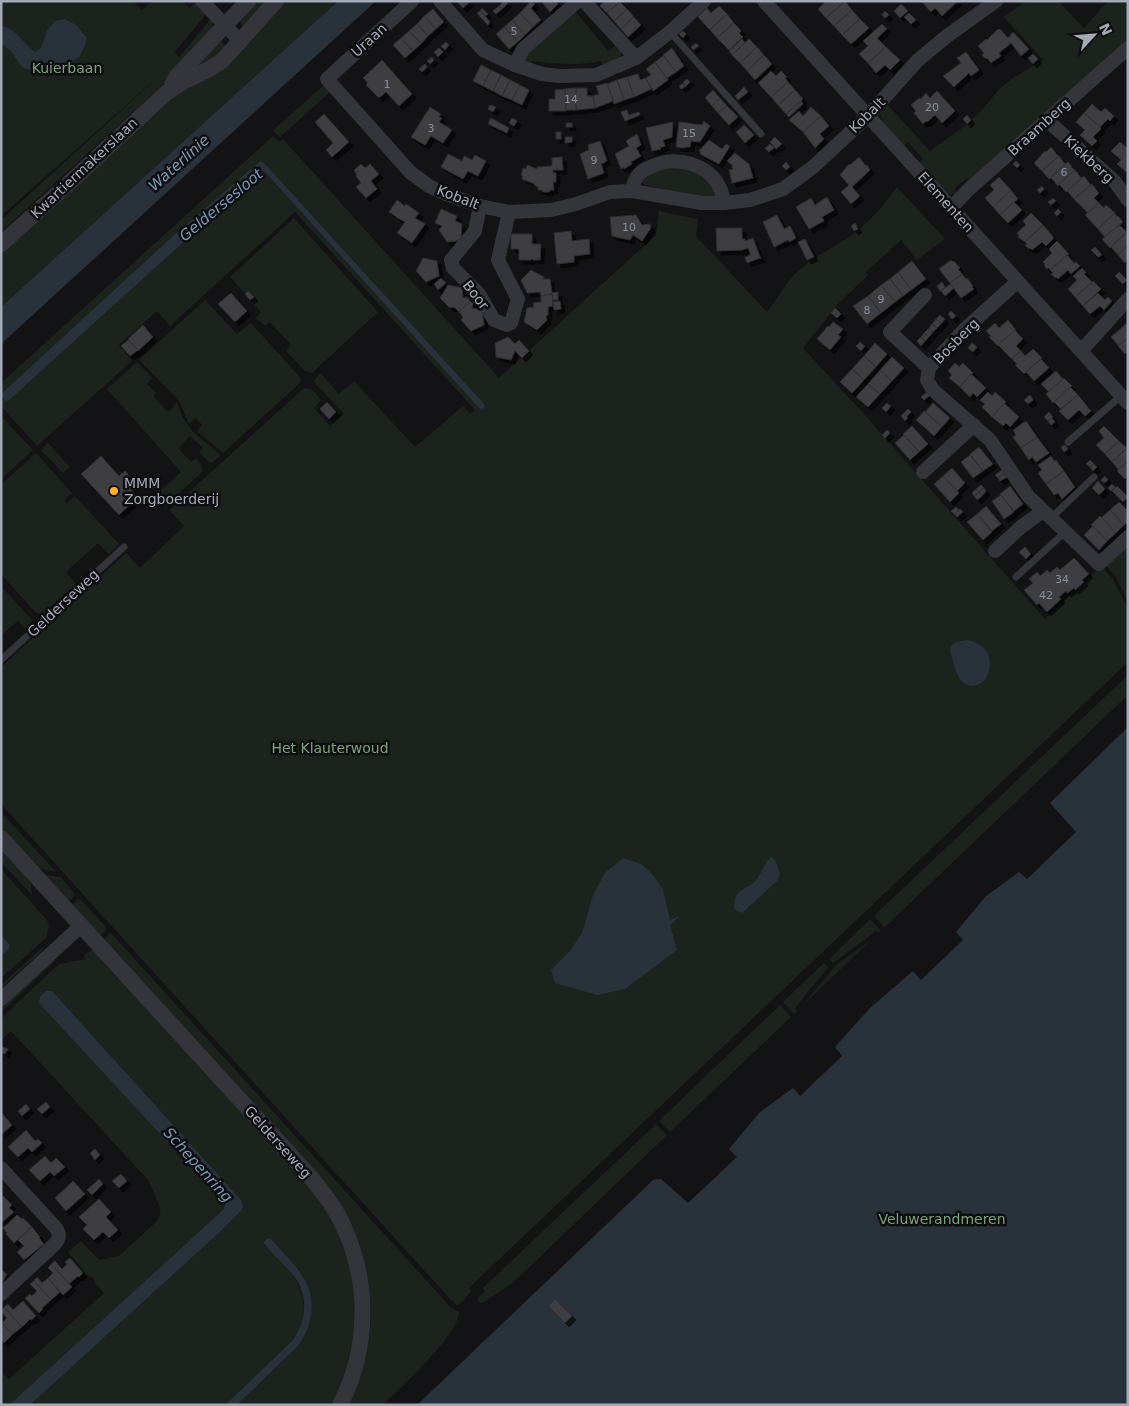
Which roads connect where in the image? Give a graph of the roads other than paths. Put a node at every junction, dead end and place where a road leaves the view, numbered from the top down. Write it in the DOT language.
graph roads {
  1 [pos="202,1"];
  2 [pos="248,1"];
  3 [pos="276,1"];
  4 [pos="412,1"];
  5 [pos="440,1"];
  6 [pos="578,1"];
  7 [pos="584,1"];
  8 [pos="704,1"];
  9 [pos="764,1"];
  10 [pos="990,3"];
  11 [pos="224,26"];
  12 [pos="670,32"];
  13 [pos="240,41"];
  14 [pos="1128,48"];
  15 [pos="636,58"];
  16 [pos="515,65"];
  17 [pos="326,79"];
  18 [pos="166,92"];
  19 [pos="868,116"];
  20 [pos="1047,120"];
  21 [pos="761,134"];
  22 [pos="632,191"];
  23 [pos="1128,200"];
  24 [pos="724,203"];
  25 [pos="480,206"];
  26 [pos="951,208"];
  27 [pos="509,212"];
  28 [pos="1,244"];
  29 [pos="1017,282"];
  30 [pos="924,295"];
  31 [pos="1128,299"];
  32 [pos="1081,351"];
  33 [pos="929,368"];
  34 [pos="1124,400"];
  35 [pos="974,425"];
  36 [pos="1068,442"];
  37 [pos="923,472"];
  38 [pos="1094,477"];
  39 [pos="1047,515"];
  40 [pos="1065,532"];
  41 [pos="1128,538"];
  42 [pos="124,547"];
  43 [pos="995,552"];
  44 [pos="1016,577"];
  45 [pos="1,660"];
  46 [pos="1,838"];
  47 [pos="82,925"];
  48 [pos="1,998"];
  49 [pos="1,1168"];
  50 [pos="1,1294"];
  51 [pos="340,1405"];
  1 -- 11 [label="street"];
  2 -- 11 [label="street, Kwartiermakerslaan"];
  3 -- 13 [label="street, Kwartiermakerslaan"];
  4 -- 17 [label="street, Uraan"];
  5 -- 16 [label="street"];
  6 -- 16 [label="street"];
  7 -- 15 [label="street"];
  8 -- 12 [label="street"];
  9 -- 19 [label="street, Elementen"];
  10 -- 19 [label="street, Kobalt"];
  11 -- 13 [label="street"];
  11 -- 18 [label="street, Kwartiermakerslaan"];
  12 -- 15 [label="street"];
  12 -- 21 [label="lane"];
  13 -- 18 [label="street, Kwartiermakerslaan"];
  14 -- 20 [label="street, Braamberg"];
  15 -- 16 [label="street"];
  17 -- 25 [label="street, Kobalt"];
  18 -- 28 [label="street, Kwartiermakerslaan"];
  19 -- 24 [label="street, Kobalt"];
  19 -- 26 [label="street, Elementen"];
  20 -- 23 [label="street, Kiekberg"];
  20 -- 26 [label="street, Braamberg"];
  22 -- 24 [label="street, Kobalt"];
  22 -- 24 [label="street"];
  22 -- 27 [label="street, Kobalt"];
  25 -- 27 [label="street, Kobalt"];
  25 -- 27 [label="street, Boor"];
  26 -- 29 [label="street, Elementen"];
  29 -- 32 [label="street, Elementen"];
  29 -- 33 [label="street, Bosberg"];
  30 -- 33 [label="street"];
  31 -- 32 [label="street"];
  32 -- 34 [label="street, Elementen"];
  33 -- 35 [label="street, Bosberg"];
  34 -- 36 [label="lane"];
  35 -- 37 [label="street"];
  35 -- 39 [label="street, Bosberg"];
  38 -- 39 [label="lane"];
  39 -- 40 [label="street, Bosberg"];
  39 -- 43 [label="street"];
  40 -- 41 [label="street, Bosberg"];
  40 -- 44 [label="lane"];
  42 -- 45 [label="lane, Gelderseweg"];
  46 -- 47 [label="street, Gelderseweg"];
  47 -- 48 [label="street"];
  47 -- 51 [label="street, Gelderseweg"];
  49 -- 50 [label="street"];
}
